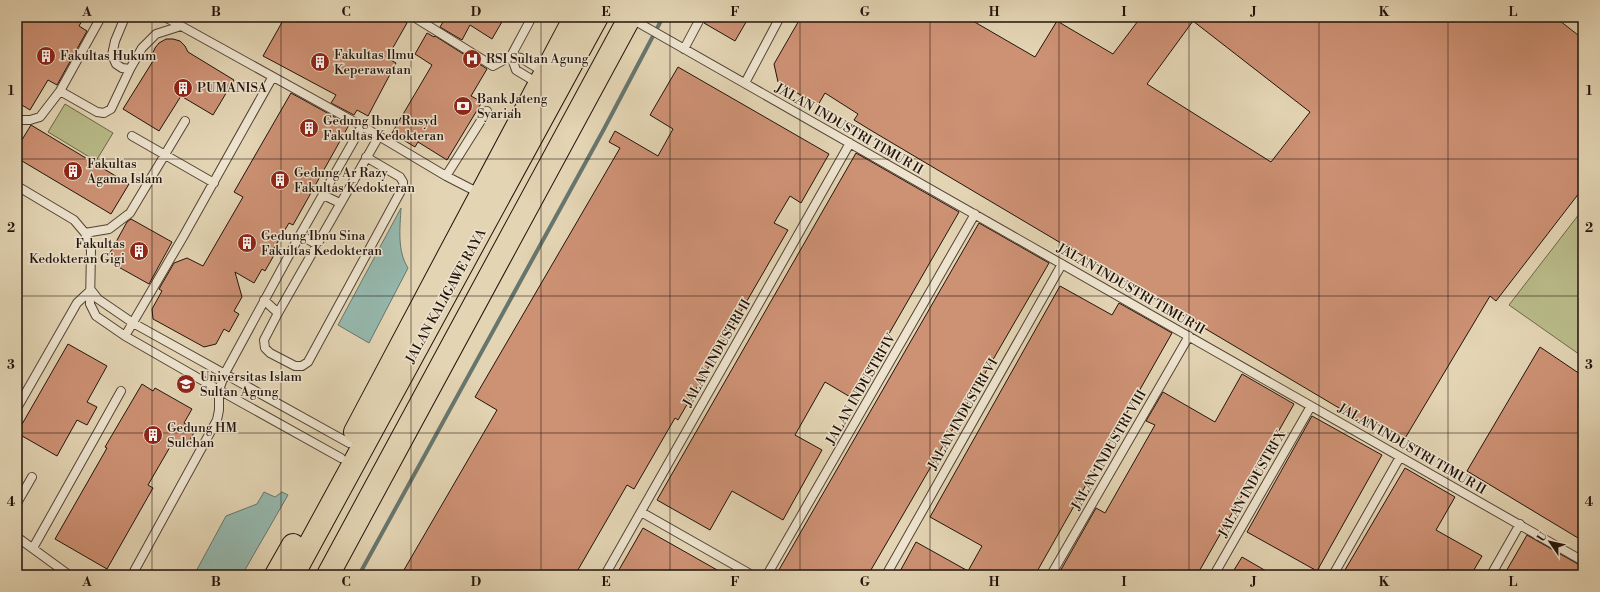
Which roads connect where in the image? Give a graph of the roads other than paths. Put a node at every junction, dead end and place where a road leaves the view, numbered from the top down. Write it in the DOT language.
graph roads {
  1 [pos="101,17"];
  2 [pos="125,17"];
  3 [pos="165,17"];
  4 [pos="414,17"];
  5 [pos="532,17"];
  6 [pos="575,17"];
  7 [pos="597,17"];
  8 [pos="701,17"];
  9 [pos="780,17"];
  10 [pos="627,18"];
  11 [pos="181,26"];
  12 [pos="684,49"];
  13 [pos="511,56"];
  14 [pos="130,69"];
  15 [pos="272,78"];
  16 [pos="553,81"];
  17 [pos="745,83"];
  18 [pos="60,91"];
  19 [pos="487,111"];
  20 [pos="17,120"];
  21 [pos="185,121"];
  22 [pos="362,126"];
  23 [pos="132,136"];
  24 [pos="379,136"];
  25 [pos="850,143"];
  26 [pos="165,155"];
  27 [pos="366,158"];
  28 [pos="446,176"];
  29 [pos="214,183"];
  30 [pos="17,186"];
  31 [pos="481,194"];
  32 [pos="323,195"];
  33 [pos="340,203"];
  34 [pos="975,214"];
  35 [pos="85,233"];
  36 [pos="300,235"];
  37 [pos="316,244"];
  38 [pos="1062,264"];
  39 [pos="91,290"];
  40 [pos="264,300"];
  41 [pos="278,313"];
  42 [pos="133,323"];
  43 [pos="125,336"];
  44 [pos="1189,336"];
  45 [pos="225,373"];
  46 [pos="219,390"];
  47 [pos="121,391"];
  48 [pos="1311,406"];
  49 [pos="17,408"];
  50 [pos="1400,456"];
  51 [pos="359,457"];
  52 [pos="32,477"];
  53 [pos="17,503"];
  54 [pos="641,512"];
  55 [pos="1520,524"];
  56 [pos="17,537"];
  57 [pos="33,548"];
  58 [pos="1583,560"];
  59 [pos="69,575"];
  60 [pos="132,575"];
  61 [pos="276,575"];
  62 [pos="293,575"];
  63 [pos="312,575"];
  64 [pos="328,575"];
  65 [pos="605,575"];
  66 [pos="752,575"];
  67 [pos="767,575"];
  68 [pos="886,575"];
  69 [pos="1051,575"];
  70 [pos="1214,575"];
  71 [pos="1332,575"];
  72 [pos="1491,575"];
  1 -- 18 [label="lane"];
  2 -- 14 [label="lane"];
  3 -- 11 [label="lane"];
  4 -- 13 [label="lane"];
  5 -- 13 [label="lane"];
  6 -- 16 [label="highway"];
  7 -- 16 [label="highway, JALAN KALIGAWE RAYA"];
  8 -- 12 [label="lane"];
  9 -- 17 [label="lane"];
  10 -- 12 [label="lane, JALAN INDUSTRI TIMUR II"];
  10 -- 16 [label="highway, JALAN KALIGAWE RAYA"];
  10 -- 64 [label="highway"];
  11 -- 14 [label="lane"];
  11 -- 15 [label="lane"];
  12 -- 17 [label="lane, JALAN INDUSTRI TIMUR II"];
  13 -- 16 [label="lane"];
  13 -- 16 [label="lane"];
  14 -- 18 [label="lane"];
  15 -- 22 [label="lane"];
  15 -- 29 [label="lane"];
  16 -- 31 [label="highway"];
  16 -- 51 [label="highway, JALAN KALIGAWE RAYA"];
  17 -- 25 [label="lane, JALAN INDUSTRI TIMUR II"];
  18 -- 20 [label="lane"];
  19 -- 28 [label="lane"];
  21 -- 26 [label="lane"];
  22 -- 24 [label="lane"];
  22 -- 32 [label="lane"];
  23 -- 26 [label="lane"];
  24 -- 27 [label="lane"];
  24 -- 28 [label="lane"];
  25 -- 34 [label="lane, JALAN INDUSTRI TIMUR II"];
  25 -- 54 [label="lane, JALAN INDUSTRI II"];
  26 -- 29 [label="lane"];
  26 -- 35 [label="lane"];
  27 -- 33 [label="lane"];
  27 -- 41 [label="lane"];
  28 -- 31 [label="lane"];
  29 -- 42 [label="lane"];
  30 -- 35 [label="lane"];
  31 -- 51 [label="highway"];
  32 -- 33 [label="lane"];
  32 -- 36 [label="lane"];
  33 -- 37 [label="lane"];
  34 -- 38 [label="lane, JALAN INDUSTRI TIMUR II"];
  34 -- 67 [label="lane, JALAN INDUSTRI IV"];
  35 -- 39 [label="lane"];
  36 -- 37 [label="lane"];
  36 -- 40 [label="lane"];
  37 -- 41 [label="lane"];
  38 -- 44 [label="lane, JALAN INDUSTRI TIMUR II"];
  38 -- 68 [label="lane, JALAN INDUSTRI VI"];
  39 -- 42 [label="lane"];
  39 -- 43 [label="lane"];
  39 -- 49 [label="lane"];
  40 -- 41 [label="lane"];
  40 -- 45 [label="lane"];
  42 -- 43 [label="lane"];
  42 -- 45 [label="lane"];
  43 -- 46 [label="lane"];
  44 -- 48 [label="lane, JALAN INDUSTRI TIMUR II"];
  44 -- 69 [label="lane, JALAN INDUSTRI VIII"];
  45 -- 46 [label="lane"];
  45 -- 51 [label="lane"];
  46 -- 51 [label="lane"];
  46 -- 60 [label="lane"];
  47 -- 57 [label="lane"];
  48 -- 50 [label="lane, JALAN INDUSTRI TIMUR II"];
  48 -- 70 [label="lane, JALAN INDUSTRI X"];
  50 -- 55 [label="lane, JALAN INDUSTRI TIMUR II"];
  50 -- 71 [label="lane"];
  51 -- 61 [label="highway"];
  51 -- 62 [label="highway, JALAN KALIGAWE RAYA"];
  51 -- 63 [label="highway, JALAN KALIGAWE RAYA"];
  52 -- 53 [label="lane"];
  54 -- 65 [label="lane, JALAN INDUSTRI II"];
  54 -- 66 [label="lane"];
  55 -- 58 [label="lane, JALAN INDUSTRI TIMUR II"];
  55 -- 72 [label="lane"];
  56 -- 57 [label="lane"];
  57 -- 59 [label="lane"];
}
